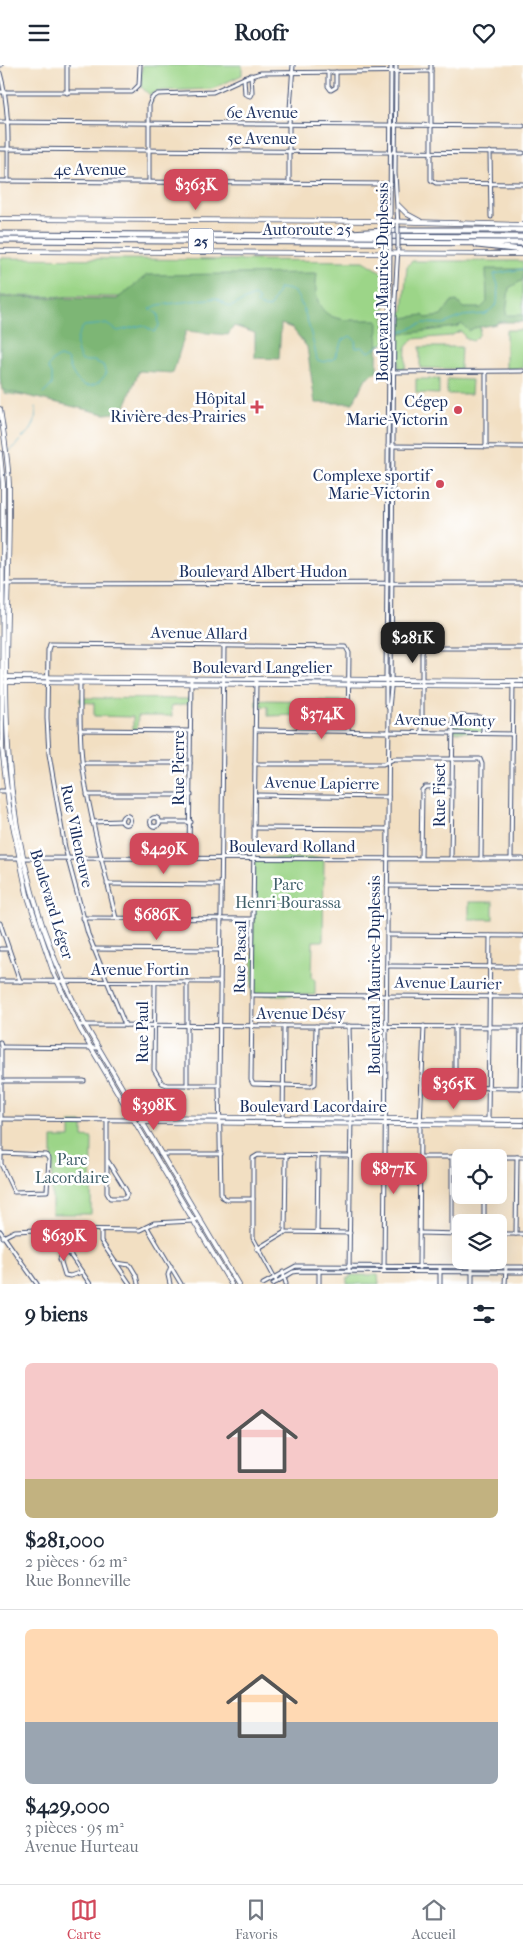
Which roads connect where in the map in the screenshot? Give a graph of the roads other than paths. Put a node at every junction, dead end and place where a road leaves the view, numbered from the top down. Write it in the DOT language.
graph roads {
  1 [pos="67,65"];
  2 [pos="140,65"];
  3 [pos="293,65"];
  4 [pos="391,65"];
  5 [pos="396,65"];
  6 [pos="432,65"];
  7 [pos="392,71"];
  8 [pos="396,71"];
  9 [pos="431,71"];
  10 [pos="292,72"];
  11 [pos="328,72"];
  12 [pos="336,72"];
  13 [pos="0,73"];
  14 [pos="251,75"];
  15 [pos="244,78"];
  16 [pos="0,92"];
  17 [pos="5,92"];
  18 [pos="67,93"];
  19 [pos="0,122"];
  20 [pos="8,123"];
  21 [pos="149,123"];
  22 [pos="289,124"];
  23 [pos="391,125"];
  24 [pos="396,125"];
  25 [pos="431,125"];
  26 [pos="523,126"];
  27 [pos="0,149"];
  28 [pos="8,149"];
  29 [pos="149,149"];
  30 [pos="289,151"];
  31 [pos="391,151"];
  32 [pos="396,151"];
  33 [pos="430,151"];
  34 [pos="490,152"];
  35 [pos="523,153"];
  36 [pos="0,181"];
  37 [pos="8,181"];
  38 [pos="149,182"];
  39 [pos="289,183"];
  40 [pos="391,184"];
  41 [pos="490,184"];
  42 [pos="523,184"];
  43 [pos="398,205"];
  44 [pos="490,217"];
  45 [pos="0,219"];
  46 [pos="422,222"];
  47 [pos="390,224"];
  48 [pos="398,224"];
  49 [pos="523,225"];
  50 [pos="523,230"];
  51 [pos="0,234"];
  52 [pos="330,236"];
  53 [pos="523,237"];
  54 [pos="0,240"];
  55 [pos="452,242"];
  56 [pos="523,243"];
  57 [pos="523,250"];
  58 [pos="0,251"];
  59 [pos="390,253"];
  60 [pos="398,253"];
  61 [pos="523,254"];
  62 [pos="523,371"];
  63 [pos="391,372"];
  64 [pos="486,372"];
  65 [pos="0,409"];
  66 [pos="388,446"];
  67 [pos="393,446"];
  68 [pos="486,447"];
  69 [pos="523,447"];
  70 [pos="0,453"];
  71 [pos="523,583"];
  72 [pos="5,584"];
  73 [pos="387,584"];
  74 [pos="392,584"];
  75 [pos="3,645"];
  76 [pos="50,645"];
  77 [pos="224,646"];
  78 [pos="523,648"];
  79 [pos="1,677"];
  80 [pos="7,677"];
  81 [pos="80,677"];
  82 [pos="191,679"];
  83 [pos="224,679"];
  84 [pos="256,679"];
  85 [pos="48,680"];
  86 [pos="389,680"];
  87 [pos="523,681"];
  88 [pos="7,682"];
  89 [pos="349,682"];
  90 [pos="1,683"];
  91 [pos="80,683"];
  92 [pos="422,683"];
  93 [pos="513,683"];
  94 [pos="191,684"];
  95 [pos="224,684"];
  96 [pos="256,685"];
  97 [pos="389,686"];
  98 [pos="523,686"];
  99 [pos="2,721"];
  100 [pos="7,721"];
  101 [pos="80,730"];
  102 [pos="256,730"];
  103 [pos="191,731"];
  104 [pos="348,731"];
  105 [pos="388,732"];
  106 [pos="422,732"];
  107 [pos="452,732"];
  108 [pos="482,732"];
  109 [pos="513,734"];
  110 [pos="452,759"];
  111 [pos="388,761"];
  112 [pos="82,763"];
  113 [pos="190,763"];
  114 [pos="255,764"];
  115 [pos="452,786"];
  116 [pos="0,791"];
  117 [pos="6,791"];
  118 [pos="12,791"];
  119 [pos="87,795"];
  120 [pos="191,795"];
  121 [pos="255,795"];
  122 [pos="388,797"];
  123 [pos="121,821"];
  124 [pos="92,822"];
  125 [pos="159,822"];
  126 [pos="191,822"];
  127 [pos="254,828"];
  128 [pos="388,829"];
  129 [pos="0,857"];
  130 [pos="18,857"];
  131 [pos="24,858"];
  132 [pos="67,858"];
  133 [pos="100,858"];
  134 [pos="189,858"];
  135 [pos="222,858"];
  136 [pos="254,858"];
  137 [pos="421,858"];
  138 [pos="387,859"];
  139 [pos="451,859"];
  140 [pos="482,859"];
  141 [pos="511,859"];
  142 [pos="523,859"];
  143 [pos="107,884"];
  144 [pos="221,885"];
  145 [pos="387,886"];
  146 [pos="523,887"];
  147 [pos="82,918"];
  148 [pos="116,918"];
  149 [pos="220,918"];
  150 [pos="253,919"];
  151 [pos="0,923"];
  152 [pos="387,935"];
  153 [pos="490,936"];
  154 [pos="523,936"];
  155 [pos="0,949"];
  156 [pos="8,949"];
  157 [pos="93,949"];
  158 [pos="220,950"];
  159 [pos="387,966"];
  160 [pos="489,967"];
  161 [pos="523,967"];
  162 [pos="0,981"];
  163 [pos="20,981"];
  164 [pos="58,981"];
  165 [pos="64,981"];
  166 [pos="106,981"];
  167 [pos="155,981"];
  168 [pos="188,981"];
  169 [pos="220,982"];
  170 [pos="252,995"];
  171 [pos="386,995"];
  172 [pos="488,997"];
  173 [pos="523,997"];
  174 [pos="78,1025"];
  175 [pos="85,1025"];
  176 [pos="125,1025"];
  177 [pos="155,1025"];
  178 [pos="187,1025"];
  179 [pos="220,1025"];
  180 [pos="252,1025"];
  181 [pos="284,1025"];
  182 [pos="316,1025"];
  183 [pos="349,1026"];
  184 [pos="386,1026"];
  185 [pos="424,1026"];
  186 [pos="456,1026"];
  187 [pos="488,1026"];
  188 [pos="522,1027"];
  189 [pos="0,1043"];
  190 [pos="1,1047"];
  191 [pos="98,1048"];
  192 [pos="92,1049"];
  193 [pos="1,1081"];
  194 [pos="84,1081"];
  195 [pos="186,1085"];
  196 [pos="219,1085"];
  197 [pos="284,1086"];
  198 [pos="422,1087"];
  199 [pos="456,1087"];
  200 [pos="488,1087"];
  201 [pos="521,1088"];
  202 [pos="138,1117"];
  203 [pos="220,1117"];
  204 [pos="284,1118"];
  205 [pos="351,1118"];
  206 [pos="1,1119"];
  207 [pos="420,1119"];
  208 [pos="108,1120"];
  209 [pos="133,1120"];
  210 [pos="523,1120"];
  211 [pos="385,1121"];
  212 [pos="141,1122"];
  213 [pos="488,1122"];
  214 [pos="220,1123"];
  215 [pos="283,1123"];
  216 [pos="350,1124"];
  217 [pos="420,1124"];
  218 [pos="523,1125"];
  219 [pos="1,1153"];
  220 [pos="160,1154"];
  221 [pos="221,1154"];
  222 [pos="286,1155"];
  223 [pos="318,1156"];
  224 [pos="350,1156"];
  225 [pos="420,1157"];
  226 [pos="452,1157"];
  227 [pos="507,1157"];
  228 [pos="517,1157"];
  229 [pos="523,1157"];
  230 [pos="108,1161"];
  231 [pos="253,1199"];
  232 [pos="198,1218"];
  233 [pos="193,1221"];
  234 [pos="147,1227"];
  235 [pos="70,1229"];
  236 [pos="0,1231"];
  237 [pos="101,1231"];
  238 [pos="285,1232"];
  239 [pos="317,1232"];
  240 [pos="350,1233"];
  241 [pos="419,1233"];
  242 [pos="452,1233"];
  243 [pos="507,1234"];
  244 [pos="516,1234"];
  245 [pos="523,1234"];
  246 [pos="4,1237"];
  247 [pos="257,1249"];
  248 [pos="69,1253"];
  249 [pos="115,1263"];
  250 [pos="171,1266"];
  251 [pos="319,1266"];
  252 [pos="349,1266"];
  253 [pos="384,1266"];
  254 [pos="419,1267"];
  255 [pos="440,1267"];
  256 [pos="452,1267"];
  257 [pos="507,1267"];
  258 [pos="523,1267"];
  259 [pos="319,1271"];
  260 [pos="349,1271"];
  261 [pos="384,1271"];
  262 [pos="82,1272"];
  263 [pos="284,1272"];
  264 [pos="419,1272"];
  265 [pos="440,1272"];
  266 [pos="472,1272"];
  267 [pos="506,1272"];
  268 [pos="523,1273"];
  269 [pos="286,1276"];
  270 [pos="274,1277"];
  271 [pos="275,1283"];
  272 [pos="37,1284"];
  273 [pos="90,1284"];
  274 [pos="130,1284"];
  275 [pos="138,1284"];
  276 [pos="170,1284"];
  277 [pos="181,1284"];
  278 [pos="231,1284"];
  279 [pos="238,1284"];
  280 [pos="263,1284"];
  281 [pos="286,1284"];
  282 [pos="319,1284"];
  283 [pos="440,1284"];
  284 [pos="472,1284"];
  285 [pos="505,1284"];
  1 -- 18 [label="street"];
  2 -- 18 [label="street"];
  3 -- 10 [label="street"];
  4 -- 7 [label="street, Boulevard Maurice-Duplessis"];
  5 -- 8 [label="street, Boulevard Maurice-Duplessis"];
  6 -- 9 [label="street"];
  7 -- 8 [label="street"];
  7 -- 12 [label="street"];
  7 -- 23 [label="street, Boulevard Maurice-Duplessis"];
  8 -- 9 [label="street"];
  8 -- 24 [label="street, Boulevard Maurice-Duplessis"];
  9 -- 25 [label="street"];
  10 -- 11 [label="street"];
  10 -- 14 [label="street"];
  10 -- 22 [label="street"];
  11 -- 12 [label="street"];
  11 -- 12 [label="street"];
  13 -- 17 [label="street"];
  14 -- 15 [label="street"];
  14 -- 15 [label="street"];
  15 -- 21 [label="street"];
  16 -- 17 [label="street"];
  17 -- 18 [label="street"];
  17 -- 20 [label="street"];
  19 -- 20 [label="street, 6e Avenue"];
  20 -- 21 [label="street, 6e Avenue"];
  20 -- 28 [label="street"];
  21 -- 22 [label="street, 6e Avenue"];
  21 -- 29 [label="street"];
  22 -- 23 [label="street, 6e Avenue"];
  22 -- 30 [label="street"];
  23 -- 24 [label="street, 6e Avenue"];
  23 -- 31 [label="street, Boulevard Maurice-Duplessis"];
  24 -- 25 [label="street, 6e Avenue"];
  24 -- 32 [label="street, Boulevard Maurice-Duplessis"];
  25 -- 26 [label="street, 6e Avenue"];
  25 -- 33 [label="street"];
  27 -- 28 [label="street, 5e Avenue"];
  28 -- 29 [label="street, 5e Avenue"];
  28 -- 37 [label="street"];
  29 -- 30 [label="street, 5e Avenue"];
  29 -- 38 [label="street"];
  30 -- 31 [label="street, 5e Avenue"];
  30 -- 39 [label="street"];
  31 -- 32 [label="street, 5e Avenue"];
  31 -- 40 [label="street, Boulevard Maurice-Duplessis"];
  32 -- 33 [label="street, 5e Avenue"];
  32 -- 43 [label="street, Boulevard Maurice-Duplessis"];
  33 -- 34 [label="street, 5e Avenue"];
  33 -- 41 [label="street"];
  34 -- 35 [label="street, 5e Avenue"];
  34 -- 41 [label="street"];
  36 -- 37 [label="street, 4e Avenue"];
  37 -- 38 [label="street, 4e Avenue"];
  38 -- 39 [label="street, 4e Avenue"];
  39 -- 40 [label="street, 4e Avenue"];
  40 -- 47 [label="street, Boulevard Maurice-Duplessis"];
  41 -- 42 [label="street"];
  41 -- 44 [label="street"];
  43 -- 46 [label="main road"];
  43 -- 48 [label="street, Boulevard Maurice-Duplessis"];
  45 -- 47 [label="main road"];
  46 -- 48 [label="main road"];
  46 -- 49 [label="main road"];
  47 -- 48 [label="main road"];
  47 -- 59 [label="street, Boulevard Maurice-Duplessis, bridge"];
  48 -- 60 [label="street, Boulevard Maurice-Duplessis, bridge"];
  50 -- 52 [label="highway"];
  51 -- 52 [label="highway, Autoroute 25 / 25"];
  52 -- 53 [label="highway, Autoroute 25 / 25"];
  54 -- 55 [label="highway, Autoroute 25 / 25"];
  55 -- 56 [label="highway, Autoroute 25 / 25"];
  55 -- 57 [label="highway"];
  58 -- 59 [label="main road"];
  59 -- 60 [label="main road"];
  59 -- 63 [label="street, Boulevard Maurice-Duplessis"];
  60 -- 61 [label="main road"];
  60 -- 63 [label="street, Boulevard Maurice-Duplessis"];
  62 -- 64 [label="street"];
  63 -- 64 [label="street"];
  63 -- 66 [label="street, Boulevard Maurice-Duplessis"];
  63 -- 67 [label="street, Boulevard Maurice-Duplessis"];
  64 -- 68 [label="street"];
  65 -- 72 [label="main road, Boulevard Léger"];
  66 -- 67 [label="street"];
  66 -- 73 [label="street, Boulevard Maurice-Duplessis"];
  67 -- 68 [label="street"];
  67 -- 74 [label="street, Boulevard Maurice-Duplessis"];
  68 -- 69 [label="street"];
  70 -- 72 [label="main road, Boulevard Léger"];
  71 -- 74 [label="street, Boulevard Albert-Hudon"];
  72 -- 73 [label="street, Boulevard Albert-Hudon"];
  72 -- 75 [label="main road, Boulevard Léger"];
  73 -- 74 [label="street, Boulevard Albert-Hudon"];
  73 -- 86 [label="street, Boulevard Maurice-Duplessis"];
  74 -- 86 [label="street, Boulevard Maurice-Duplessis"];
  75 -- 79 [label="main road, Boulevard Léger"];
  75 -- 80 [label="main road, Boulevard Léger"];
  76 -- 77 [label="street, Avenue Allard"];
  76 -- 85 [label="street, Rue Villeneuve"];
  77 -- 83 [label="street"];
  77 -- 89 [label="street, Avenue Allard"];
  78 -- 92 [label="street"];
  79 -- 80 [label="main road, Boulevard Langelier"];
  79 -- 90 [label="main road, Boulevard Léger"];
  80 -- 85 [label="main road, Boulevard Langelier"];
  80 -- 88 [label="main road, Boulevard Léger"];
  81 -- 82 [label="main road, Boulevard Langelier"];
  81 -- 85 [label="main road, Boulevard Langelier"];
  81 -- 91 [label="street"];
  82 -- 83 [label="main road, Boulevard Langelier"];
  82 -- 94 [label="street, Rue Pierre"];
  83 -- 84 [label="main road, Boulevard Langelier"];
  83 -- 95 [label="street"];
  84 -- 89 [label="main road, Boulevard Langelier"];
  84 -- 96 [label="street, Rue Pascal"];
  85 -- 88 [label="main road, Boulevard Langelier"];
  85 -- 91 [label="main road, Boulevard Langelier"];
  85 -- 132 [label="street, Rue Villeneuve"];
  86 -- 89 [label="main road, Boulevard Langelier"];
  86 -- 92 [label="main road, Boulevard Langelier"];
  86 -- 97 [label="street, Boulevard Maurice-Duplessis"];
  87 -- 93 [label="main road, Boulevard Langelier"];
  88 -- 90 [label="main road, Boulevard Langelier"];
  88 -- 100 [label="main road, Boulevard Léger"];
  89 -- 96 [label="main road, Boulevard Langelier"];
  89 -- 97 [label="main road, Boulevard Langelier"];
  89 -- 104 [label="street"];
  90 -- 99 [label="main road, Boulevard Léger"];
  91 -- 94 [label="main road, Boulevard Langelier"];
  91 -- 101 [label="street"];
  92 -- 93 [label="main road, Boulevard Langelier"];
  92 -- 97 [label="main road, Boulevard Langelier"];
  92 -- 106 [label="street"];
  93 -- 98 [label="main road, Boulevard Langelier"];
  93 -- 109 [label="street"];
  94 -- 95 [label="main road, Boulevard Langelier"];
  94 -- 103 [label="street, Rue Pierre"];
  95 -- 96 [label="main road, Boulevard Langelier"];
  95 -- 135 [label="street"];
  96 -- 102 [label="street, Rue Pascal"];
  97 -- 105 [label="street, Boulevard Maurice-Duplessis"];
  99 -- 100 [label="main road"];
  99 -- 117 [label="main road, Boulevard Léger"];
  100 -- 118 [label="main road, Boulevard Léger"];
  101 -- 103 [label="street"];
  101 -- 112 [label="street"];
  102 -- 104 [label="street, Avenue Monty"];
  102 -- 114 [label="street, Rue Pascal"];
  103 -- 113 [label="street, Rue Pierre"];
  104 -- 105 [label="street, Avenue Monty"];
  105 -- 106 [label="street, Avenue Monty"];
  105 -- 111 [label="street, Boulevard Maurice-Duplessis"];
  106 -- 107 [label="street, Avenue Monty"];
  107 -- 108 [label="street, Avenue Monty"];
  107 -- 108 [label="street"];
  107 -- 110 [label="street, Rue Fiset"];
  108 -- 109 [label="street, Avenue Monty"];
  109 -- 141 [label="street"];
  110 -- 111 [label="street"];
  110 -- 115 [label="street, Rue Fiset"];
  110 -- 140 [label="street"];
  111 -- 114 [label="street"];
  111 -- 122 [label="street, Boulevard Maurice-Duplessis"];
  112 -- 113 [label="street"];
  112 -- 119 [label="street"];
  113 -- 120 [label="street, Rue Pierre"];
  114 -- 121 [label="street, Rue Pascal"];
  115 -- 137 [label="street"];
  115 -- 139 [label="street, Rue Fiset"];
  116 -- 117 [label="street"];
  117 -- 118 [label="street"];
  117 -- 130 [label="main road, Boulevard Léger"];
  118 -- 131 [label="main road, Boulevard Léger"];
  119 -- 120 [label="street"];
  119 -- 124 [label="street"];
  120 -- 126 [label="street, Rue Pierre"];
  121 -- 122 [label="street, Avenue Lapierre"];
  121 -- 127 [label="street, Rue Pascal"];
  122 -- 128 [label="street, Boulevard Maurice-Duplessis"];
  123 -- 124 [label="street"];
  124 -- 133 [label="street"];
  125 -- 126 [label="street"];
  126 -- 134 [label="street, Rue Pierre"];
  127 -- 128 [label="street"];
  127 -- 136 [label="street, Rue Pascal"];
  128 -- 138 [label="street, Boulevard Maurice-Duplessis"];
  129 -- 130 [label="street, Boulevard Rolland"];
  130 -- 131 [label="street, Boulevard Rolland"];
  130 -- 164 [label="main road, Boulevard Léger"];
  131 -- 132 [label="street, Boulevard Rolland"];
  131 -- 165 [label="main road, Boulevard Léger"];
  132 -- 133 [label="street, Boulevard Rolland"];
  132 -- 147 [label="street, Rue Villeneuve"];
  133 -- 134 [label="street, Boulevard Rolland"];
  133 -- 143 [label="street"];
  134 -- 135 [label="street, Boulevard Rolland"];
  135 -- 136 [label="street, Boulevard Rolland"];
  135 -- 144 [label="street"];
  136 -- 138 [label="street, Boulevard Rolland"];
  136 -- 150 [label="street, Rue Pascal"];
  137 -- 138 [label="street, Boulevard Rolland"];
  137 -- 139 [label="street, Boulevard Rolland"];
  138 -- 145 [label="street, Boulevard Maurice-Duplessis"];
  139 -- 140 [label="street, Boulevard Rolland"];
  140 -- 141 [label="street, Boulevard Rolland"];
  141 -- 142 [label="street, Boulevard Rolland"];
  143 -- 144 [label="street"];
  143 -- 148 [label="street"];
  144 -- 149 [label="street"];
  145 -- 146 [label="street"];
  145 -- 152 [label="street, Boulevard Maurice-Duplessis"];
  147 -- 148 [label="street"];
  147 -- 157 [label="street, Rue Villeneuve"];
  148 -- 149 [label="street"];
  149 -- 150 [label="street"];
  149 -- 158 [label="street"];
  150 -- 170 [label="street, Rue Pascal"];
  151 -- 156 [label="street"];
  152 -- 153 [label="street"];
  152 -- 159 [label="street, Boulevard Maurice-Duplessis"];
  153 -- 154 [label="street"];
  153 -- 160 [label="street"];
  155 -- 156 [label="street"];
  156 -- 163 [label="street"];
  157 -- 158 [label="street"];
  157 -- 166 [label="street, Rue Villeneuve"];
  158 -- 169 [label="street"];
  159 -- 160 [label="street"];
  159 -- 171 [label="street, Boulevard Maurice-Duplessis"];
  160 -- 161 [label="street"];
  160 -- 172 [label="street"];
  162 -- 163 [label="street, Avenue Fortin"];
  163 -- 164 [label="street, Avenue Fortin"];
  164 -- 165 [label="street, Avenue Fortin"];
  164 -- 174 [label="main road, Boulevard Léger"];
  165 -- 166 [label="street, Avenue Fortin"];
  165 -- 175 [label="main road, Boulevard Léger"];
  166 -- 167 [label="street, Avenue Fortin"];
  166 -- 176 [label="street, Rue Villeneuve"];
  167 -- 168 [label="street, Avenue Fortin"];
  167 -- 177 [label="street, Rue Paul"];
  168 -- 169 [label="street, Avenue Fortin"];
  168 -- 178 [label="street"];
  169 -- 179 [label="street"];
  170 -- 171 [label="street, Avenue Laurier"];
  170 -- 180 [label="street, Rue Pascal"];
  171 -- 172 [label="street, Avenue Laurier"];
  171 -- 184 [label="street, Boulevard Maurice-Duplessis"];
  172 -- 173 [label="street, Avenue Laurier"];
  172 -- 187 [label="street"];
  174 -- 175 [label="street, Avenue Désy"];
  174 -- 192 [label="main road, Boulevard Léger"];
  175 -- 176 [label="street, Avenue Désy"];
  175 -- 191 [label="main road, Boulevard Léger"];
  176 -- 177 [label="street, Avenue Désy"];
  177 -- 178 [label="street, Avenue Désy"];
  177 -- 195 [label="street, Rue Paul"];
  178 -- 179 [label="street, Avenue Désy"];
  178 -- 195 [label="street"];
  179 -- 180 [label="street, Avenue Désy"];
  179 -- 196 [label="street"];
  180 -- 181 [label="street, Avenue Désy"];
  180 -- 197 [label="street, Rue Pascal"];
  181 -- 182 [label="street, Avenue Désy"];
  181 -- 197 [label="street"];
  182 -- 183 [label="street, Avenue Désy"];
  182 -- 197 [label="street"];
  183 -- 184 [label="street, Avenue Désy"];
  183 -- 205 [label="street"];
  184 -- 185 [label="street, Avenue Désy"];
  184 -- 211 [label="street, Boulevard Maurice-Duplessis"];
  185 -- 186 [label="street, Avenue Désy"];
  185 -- 198 [label="street"];
  186 -- 187 [label="street, Avenue Désy"];
  186 -- 199 [label="street"];
  187 -- 188 [label="street, Avenue Désy"];
  187 -- 200 [label="street"];
  188 -- 201 [label="street"];
  189 -- 190 [label="street"];
  190 -- 192 [label="street"];
  190 -- 193 [label="street"];
  191 -- 192 [label="street"];
  191 -- 202 [label="main road, Boulevard Léger"];
  192 -- 209 [label="main road, Boulevard Léger"];
  193 -- 194 [label="street"];
  193 -- 206 [label="street"];
  195 -- 196 [label="street, Rue Paul"];
  196 -- 203 [label="street"];
  197 -- 204 [label="street"];
  198 -- 199 [label="street"];
  198 -- 207 [label="street"];
  199 -- 200 [label="street"];
  200 -- 201 [label="street"];
  200 -- 213 [label="street"];
  202 -- 203 [label="main road, Boulevard Lacordaire"];
  202 -- 209 [label="main road"];
  202 -- 212 [label="main road, Boulevard Léger"];
  203 -- 204 [label="main road, Boulevard Lacordaire"];
  203 -- 214 [label="street"];
  204 -- 205 [label="main road, Boulevard Lacordaire"];
  204 -- 215 [label="street"];
  205 -- 211 [label="main road, Boulevard Lacordaire"];
  205 -- 216 [label="street"];
  206 -- 208 [label="street, Boulevard Lacordaire"];
  206 -- 219 [label="street"];
  207 -- 211 [label="main road, Boulevard Lacordaire"];
  207 -- 213 [label="main road, Boulevard Lacordaire"];
  207 -- 217 [label="street"];
  208 -- 209 [label="street, Boulevard Lacordaire"];
  208 -- 230 [label="street"];
  209 -- 212 [label="main road, Boulevard Lacordaire"];
  209 -- 233 [label="main road, Boulevard Léger"];
  210 -- 213 [label="main road, Boulevard Lacordaire"];
  211 -- 216 [label="main road, Boulevard Lacordaire"];
  211 -- 217 [label="main road, Boulevard Lacordaire"];
  211 -- 253 [label="street, Boulevard Maurice-Duplessis"];
  212 -- 214 [label="main road, Boulevard Lacordaire"];
  212 -- 220 [label="main road, Boulevard Léger"];
  213 -- 217 [label="main road, Boulevard Lacordaire"];
  213 -- 218 [label="main road, Boulevard Lacordaire"];
  214 -- 215 [label="main road, Boulevard Lacordaire"];
  214 -- 221 [label="street"];
  215 -- 216 [label="main road, Boulevard Lacordaire"];
  216 -- 224 [label="street"];
  217 -- 225 [label="street"];
  219 -- 219 [label="street"];
  220 -- 221 [label="street"];
  220 -- 232 [label="main road, Boulevard Léger"];
  221 -- 231 [label="street"];
  222 -- 223 [label="street"];
  222 -- 231 [label="street"];
  222 -- 238 [label="street"];
  223 -- 224 [label="street"];
  223 -- 239 [label="street"];
  224 -- 240 [label="street"];
  225 -- 226 [label="street"];
  225 -- 241 [label="street"];
  227 -- 228 [label="street"];
  228 -- 229 [label="street"];
  228 -- 244 [label="street"];
  230 -- 230 [label="street"];
  231 -- 247 [label="street"];
  232 -- 233 [label="street"];
  232 -- 279 [label="main road, Boulevard Léger"];
  233 -- 234 [label="street"];
  233 -- 278 [label="main road, Boulevard Léger"];
  234 -- 237 [label="street"];
  234 -- 250 [label="street"];
  235 -- 237 [label="street"];
  235 -- 246 [label="street"];
  235 -- 248 [label="street"];
  236 -- 246 [label="street"];
  237 -- 249 [label="street"];
  238 -- 239 [label="street"];
  238 -- 247 [label="street"];
  239 -- 240 [label="street"];
  240 -- 252 [label="street"];
  241 -- 242 [label="street"];
  241 -- 254 [label="street"];
  243 -- 244 [label="street"];
  244 -- 245 [label="street"];
  246 -- 272 [label="street"];
  247 -- 270 [label="street"];
  248 -- 262 [label="street"];
  248 -- 262 [label="street"];
  249 -- 274 [label="street"];
  249 -- 275 [label="street"];
  250 -- 276 [label="street"];
  250 -- 277 [label="street"];
  251 -- 252 [label="street"];
  251 -- 259 [label="street"];
  251 -- 263 [label="street"];
  252 -- 253 [label="street"];
  252 -- 260 [label="street"];
  253 -- 254 [label="street"];
  253 -- 261 [label="street, Boulevard Maurice-Duplessis"];
  254 -- 255 [label="street"];
  254 -- 264 [label="street"];
  255 -- 256 [label="street"];
  255 -- 265 [label="street"];
  257 -- 258 [label="street"];
  259 -- 260 [label="street"];
  259 -- 269 [label="street"];
  259 -- 282 [label="street"];
  260 -- 261 [label="street"];
  261 -- 264 [label="street"];
  262 -- 273 [label="street"];
  263 -- 269 [label="street"];
  263 -- 270 [label="street"];
  264 -- 265 [label="street"];
  265 -- 266 [label="street"];
  265 -- 283 [label="street"];
  266 -- 267 [label="street"];
  266 -- 284 [label="street"];
  267 -- 268 [label="street"];
  267 -- 285 [label="street"];
  269 -- 271 [label="street"];
  269 -- 281 [label="street"];
  270 -- 271 [label="street"];
  270 -- 280 [label="street"];
}
